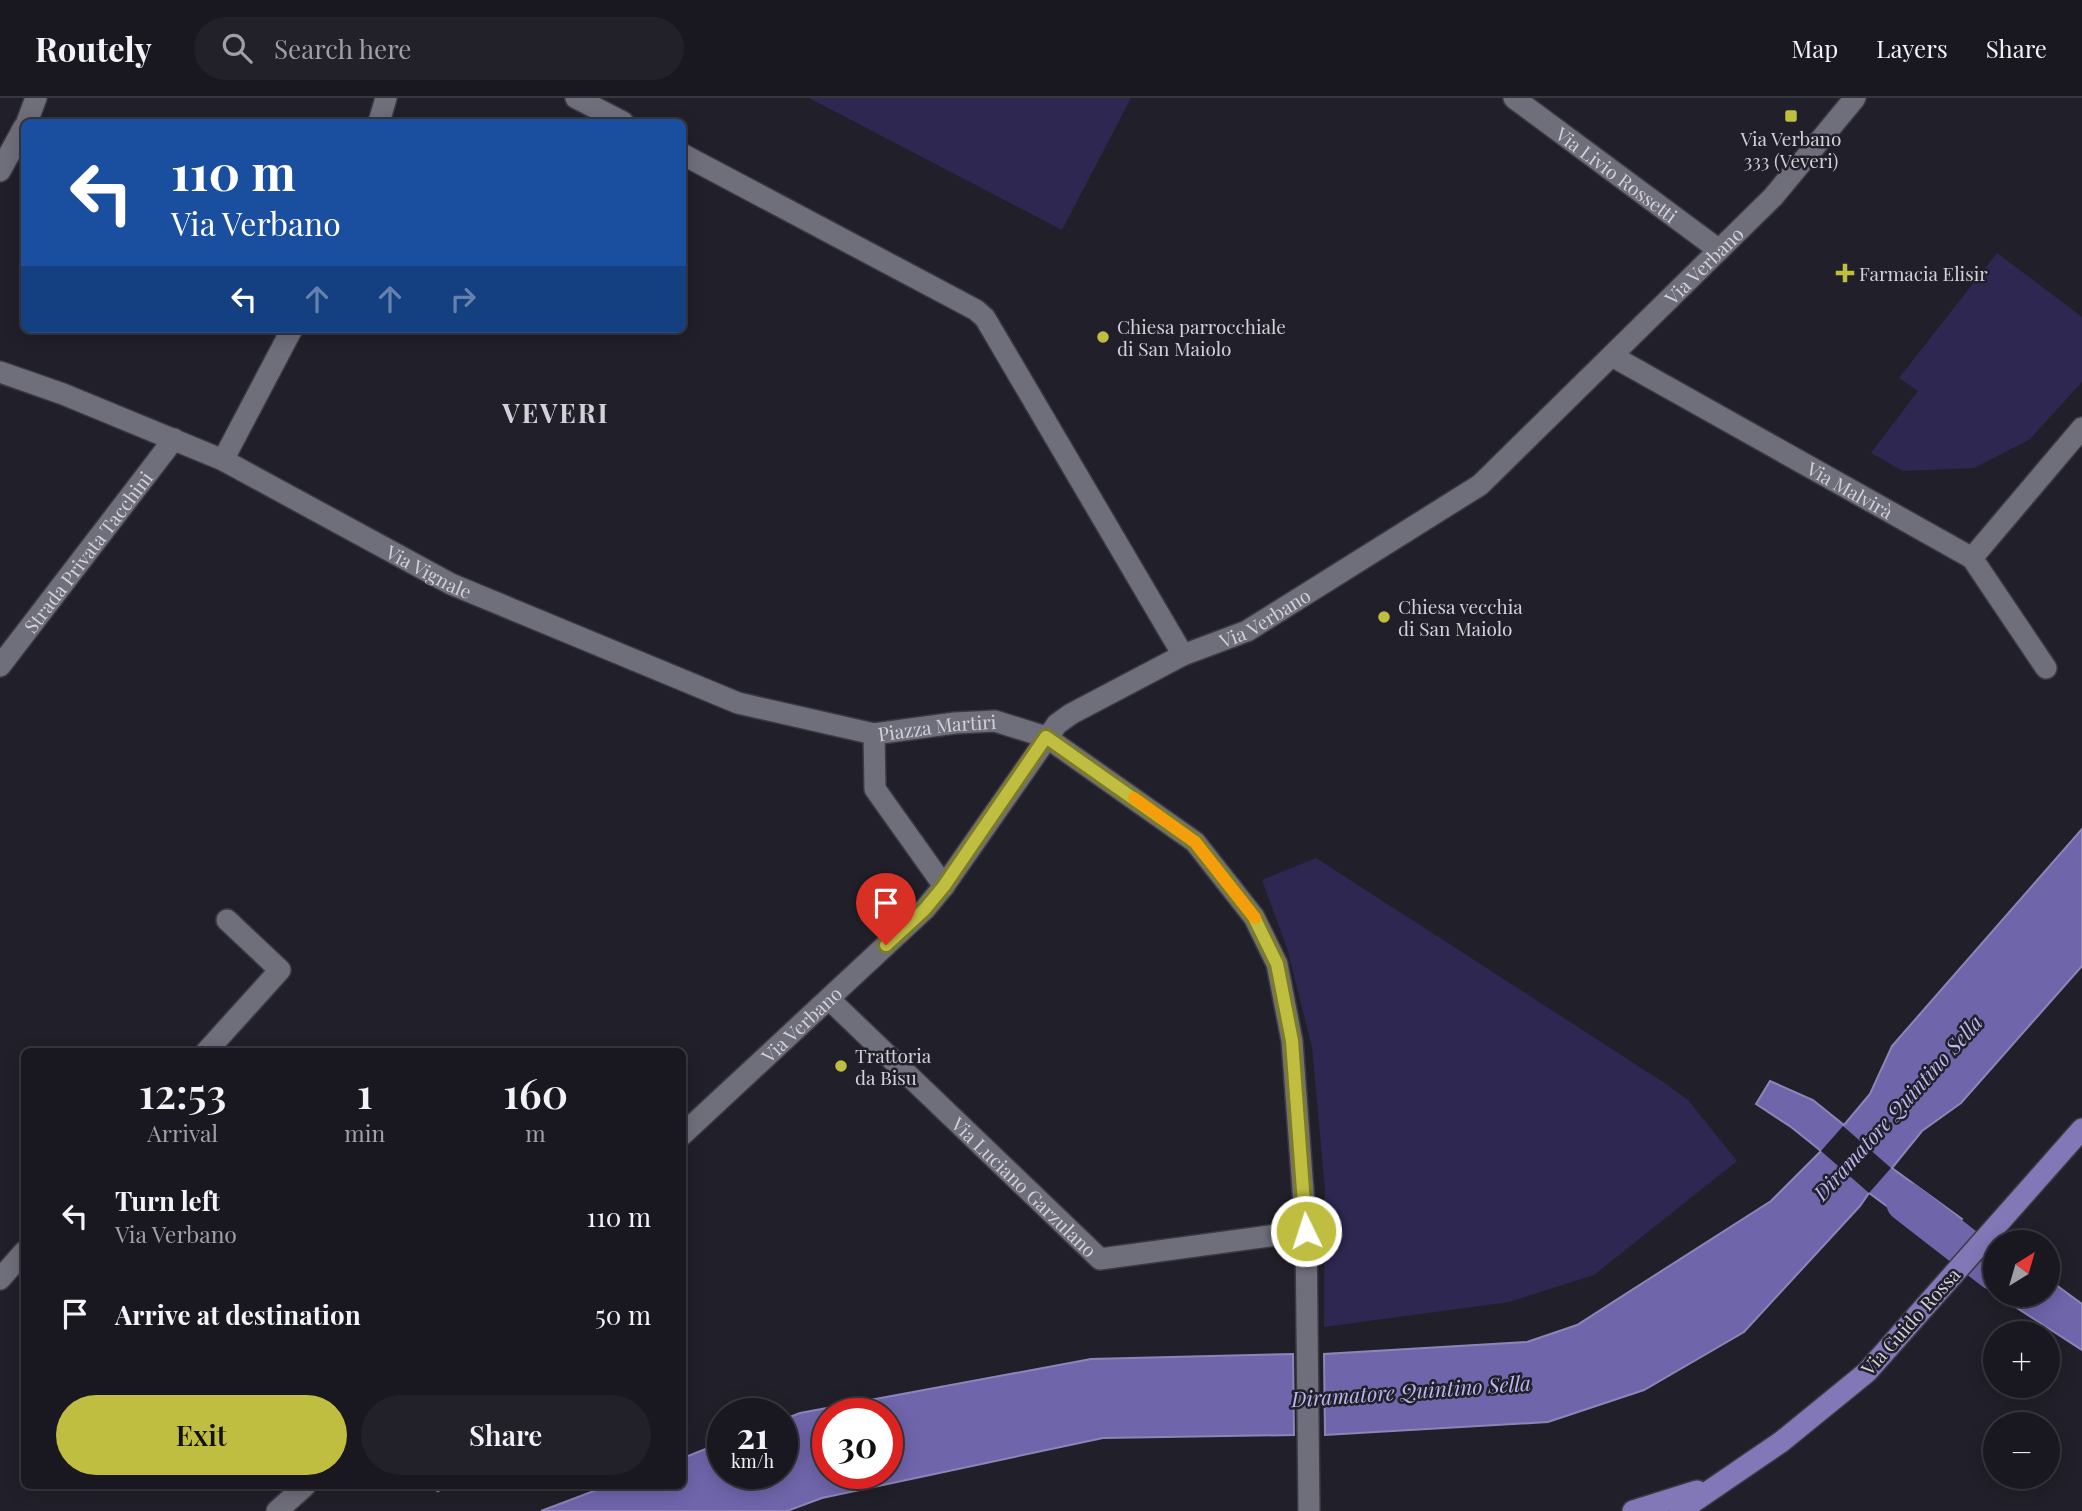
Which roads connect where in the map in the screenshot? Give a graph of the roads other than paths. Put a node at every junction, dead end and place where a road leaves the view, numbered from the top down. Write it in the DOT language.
graph roads {
  1 [pos="36,98"];
  2 [pos="386,98"];
  3 [pos="576,98"];
  4 [pos="1514,98"];
  5 [pos="1855,98"];
  6 [pos="28,119"];
  7 [pos="380,119"];
  8 [pos="617,119"];
  9 [pos="21,132"];
  10 [pos="686,156"];
  11 [pos="0,171"];
  12 [pos="1719,250"];
  13 [pos="290,333"];
  14 [pos="1612,356"];
  15 [pos="0,372"];
  16 [pos="2082,428"];
  17 [pos="174,439"];
  18 [pos="223,460"];
  19 [pos="1972,558"];
  20 [pos="1184,655"];
  21 [pos="0,666"];
  22 [pos="2046,668"];
  23 [pos="874,733"];
  24 [pos="1046,737"];
  25 [pos="944,886"];
  26 [pos="227,920"];
  27 [pos="829,999"];
  28 [pos="210,1048"];
  29 [pos="2082,1129"];
  30 [pos="686,1131"];
  31 [pos="1306,1231"];
  32 [pos="21,1255"];
  33 [pos="0,1279"];
  34 [pos="1716,1485"];
  35 [pos="301,1489"];
  36 [pos="277,1511"];
  37 [pos="1309,1511"];
  38 [pos="1633,1511"];
  39 [pos="1681,1511"];
  1 -- 6 [label="street"];
  2 -- 7 [label="street"];
  3 -- 8 [label="street"];
  4 -- 12 [label="street, Via Livio Rossetti"];
  5 -- 12 [label="street, Via Verbano"];
  9 -- 11 [label="street"];
  10 -- 20 [label="street"];
  12 -- 14 [label="street, Via Verbano"];
  13 -- 18 [label="street"];
  14 -- 19 [label="street, Via Malvirà"];
  14 -- 20 [label="street, Via Verbano"];
  15 -- 17 [label="street, Via Vignale"];
  16 -- 19 [label="street"];
  17 -- 18 [label="street, Via Vignale"];
  17 -- 21 [label="street, Strada Privata Tacchini"];
  18 -- 23 [label="street, Via Vignale"];
  19 -- 22 [label="street, Via Malvirà"];
  20 -- 24 [label="street, Via Verbano"];
  23 -- 24 [label="street, Piazza Martiri"];
  23 -- 25 [label="street, Piazza Martiri"];
  24 -- 25 [label="street, Via Verbano"];
  24 -- 31 [label="street, Piazza Martiri"];
  25 -- 27 [label="street, Via Verbano"];
  26 -- 28 [label="street"];
  27 -- 30 [label="street, Via Verbano"];
  27 -- 31 [label="street, Via Luciano Garzulano"];
  29 -- 34 [label="main road, Via Guido Rossa"];
  31 -- 37 [label="street, Piazza Martiri"];
  32 -- 33 [label="street"];
  34 -- 38 [label="main road"];
  34 -- 39 [label="main road, Via Guido Rossa"];
  35 -- 36 [label="street"];
}
